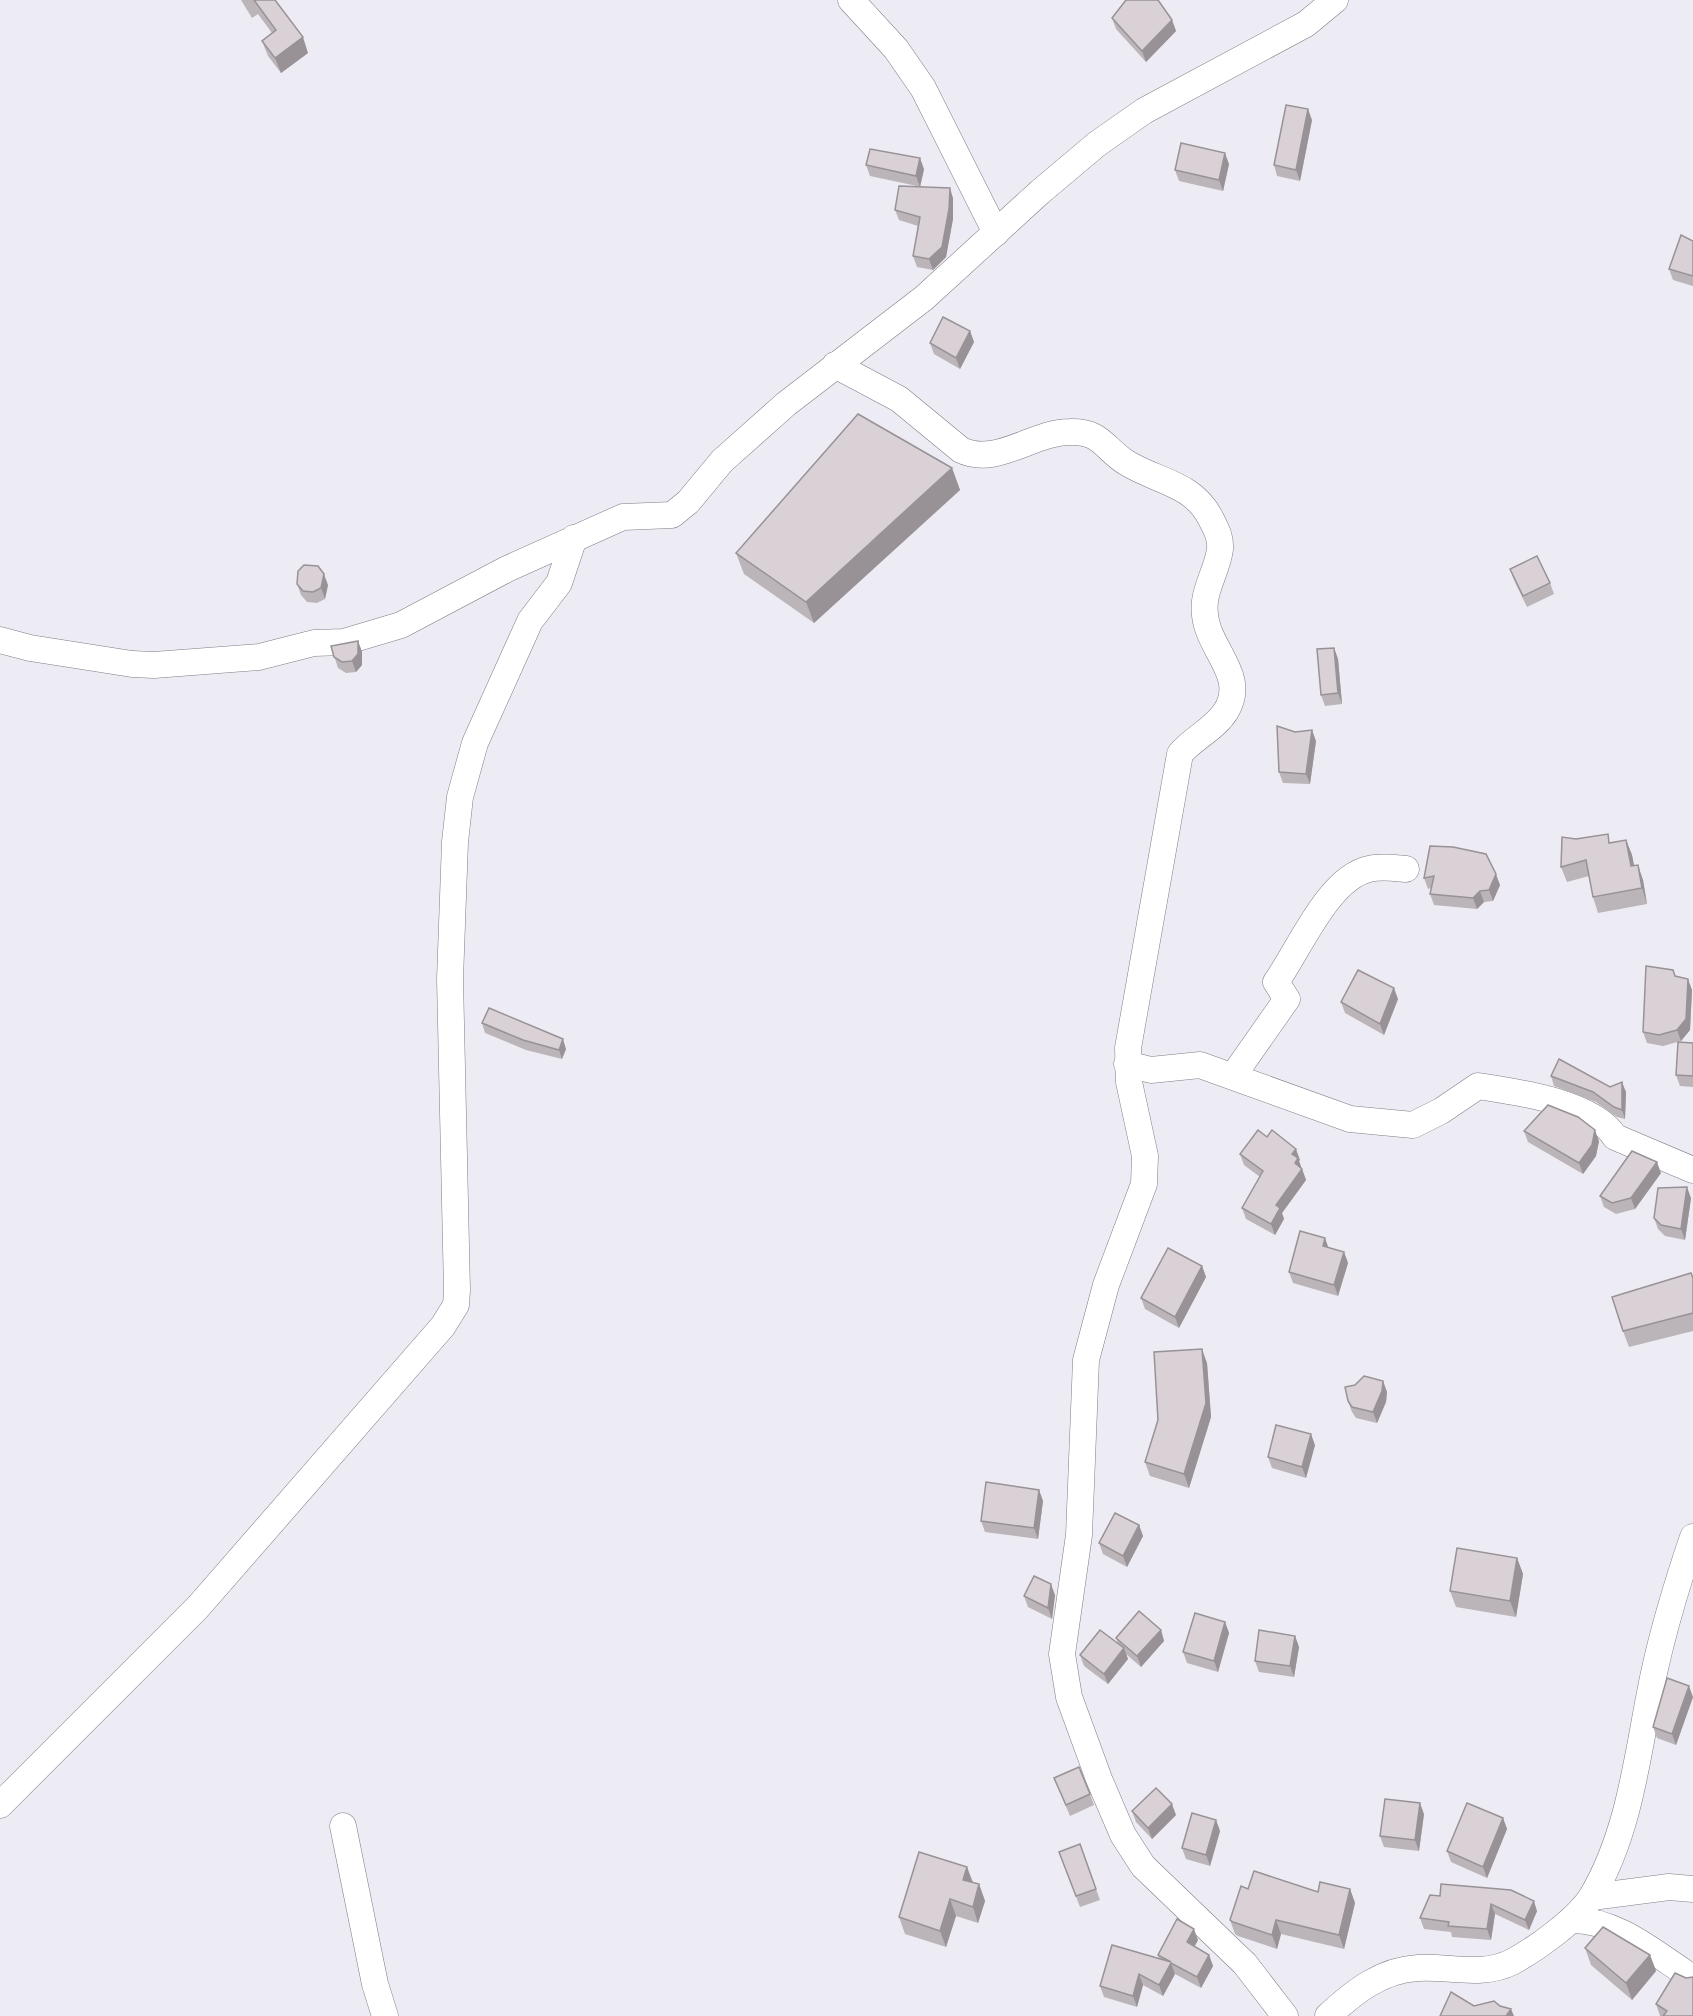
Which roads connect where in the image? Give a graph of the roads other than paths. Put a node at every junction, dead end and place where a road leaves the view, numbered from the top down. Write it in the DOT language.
graph roads {
  1 [pos="851,0"];
  2 [pos="1335,0"];
  3 [pos="996,232"];
  4 [pos="835,365"];
  5 [pos="574,538"];
  6 [pos="0,640"];
  7 [pos="1406,869"];
  8 [pos="1127,1064"];
  9 [pos="1233,1076"];
  10 [pos="1693,1170"];
  11 [pos="1693,1537"];
  12 [pos="0,1805"];
  13 [pos="343,1826"];
  14 [pos="1693,1889"];
  15 [pos="1592,1897"];
  16 [pos="1572,1920"];
  17 [pos="1693,1978"];
  18 [pos="385,2016"];
  19 [pos="1285,2016"];
  20 [pos="1328,2016"];
  1 -- 3 [label="street"];
  2 -- 3 [label="street"];
  3 -- 4 [label="street"];
  4 -- 5 [label="street"];
  4 -- 8 [label="street"];
  5 -- 6 [label="street"];
  5 -- 12 [label="street"];
  7 -- 9 [label="street"];
  8 -- 9 [label="street"];
  8 -- 19 [label="street"];
  9 -- 10 [label="street"];
  11 -- 15 [label="street"];
  13 -- 18 [label="street"];
  14 -- 15 [label="street"];
  15 -- 16 [label="street"];
  16 -- 17 [label="street"];
  16 -- 20 [label="street"];
}
